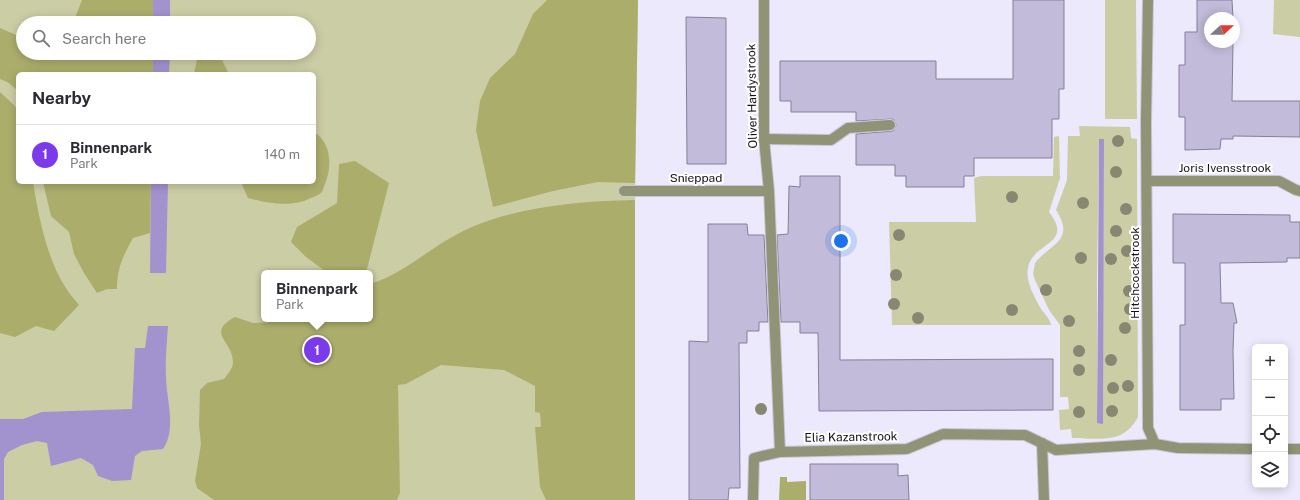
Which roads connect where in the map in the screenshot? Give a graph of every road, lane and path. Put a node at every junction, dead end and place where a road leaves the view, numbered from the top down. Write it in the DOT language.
graph roads {
  1 [pos="764,0"];
  2 [pos="1148,0"];
  3 [pos="890,125"];
  4 [pos="764,139"];
  5 [pos="1148,181"];
  6 [pos="624,191"];
  7 [pos="769,191"];
  8 [pos="1300,191"];
  9 [pos="1042,443"];
  10 [pos="1155,444"];
  11 [pos="1252,449"];
  12 [pos="1288,449"];
  13 [pos="1300,449"];
  14 [pos="780,452"];
  15 [pos="754,500"];
  16 [pos="1044,500"];
  1 -- 4 [label="street, Oliver Hardystrook"];
  2 -- 5 [label="street, Hitchcockstrook"];
  3 -- 4 [label="street"];
  4 -- 7 [label="street, Oliver Hardystrook"];
  5 -- 8 [label="street, Joris Ivensstrook"];
  5 -- 10 [label="street, Hitchcockstrook"];
  6 -- 7 [label="street, Snieppad"];
  7 -- 14 [label="street"];
  9 -- 10 [label="street, Elia Kazanstrook"];
  9 -- 14 [label="street, Elia Kazanstrook"];
  9 -- 16 [label="street"];
  10 -- 11 [label="street"];
  12 -- 13 [label="street"];
  14 -- 15 [label="street, Elia Kazanstrook"];
}
